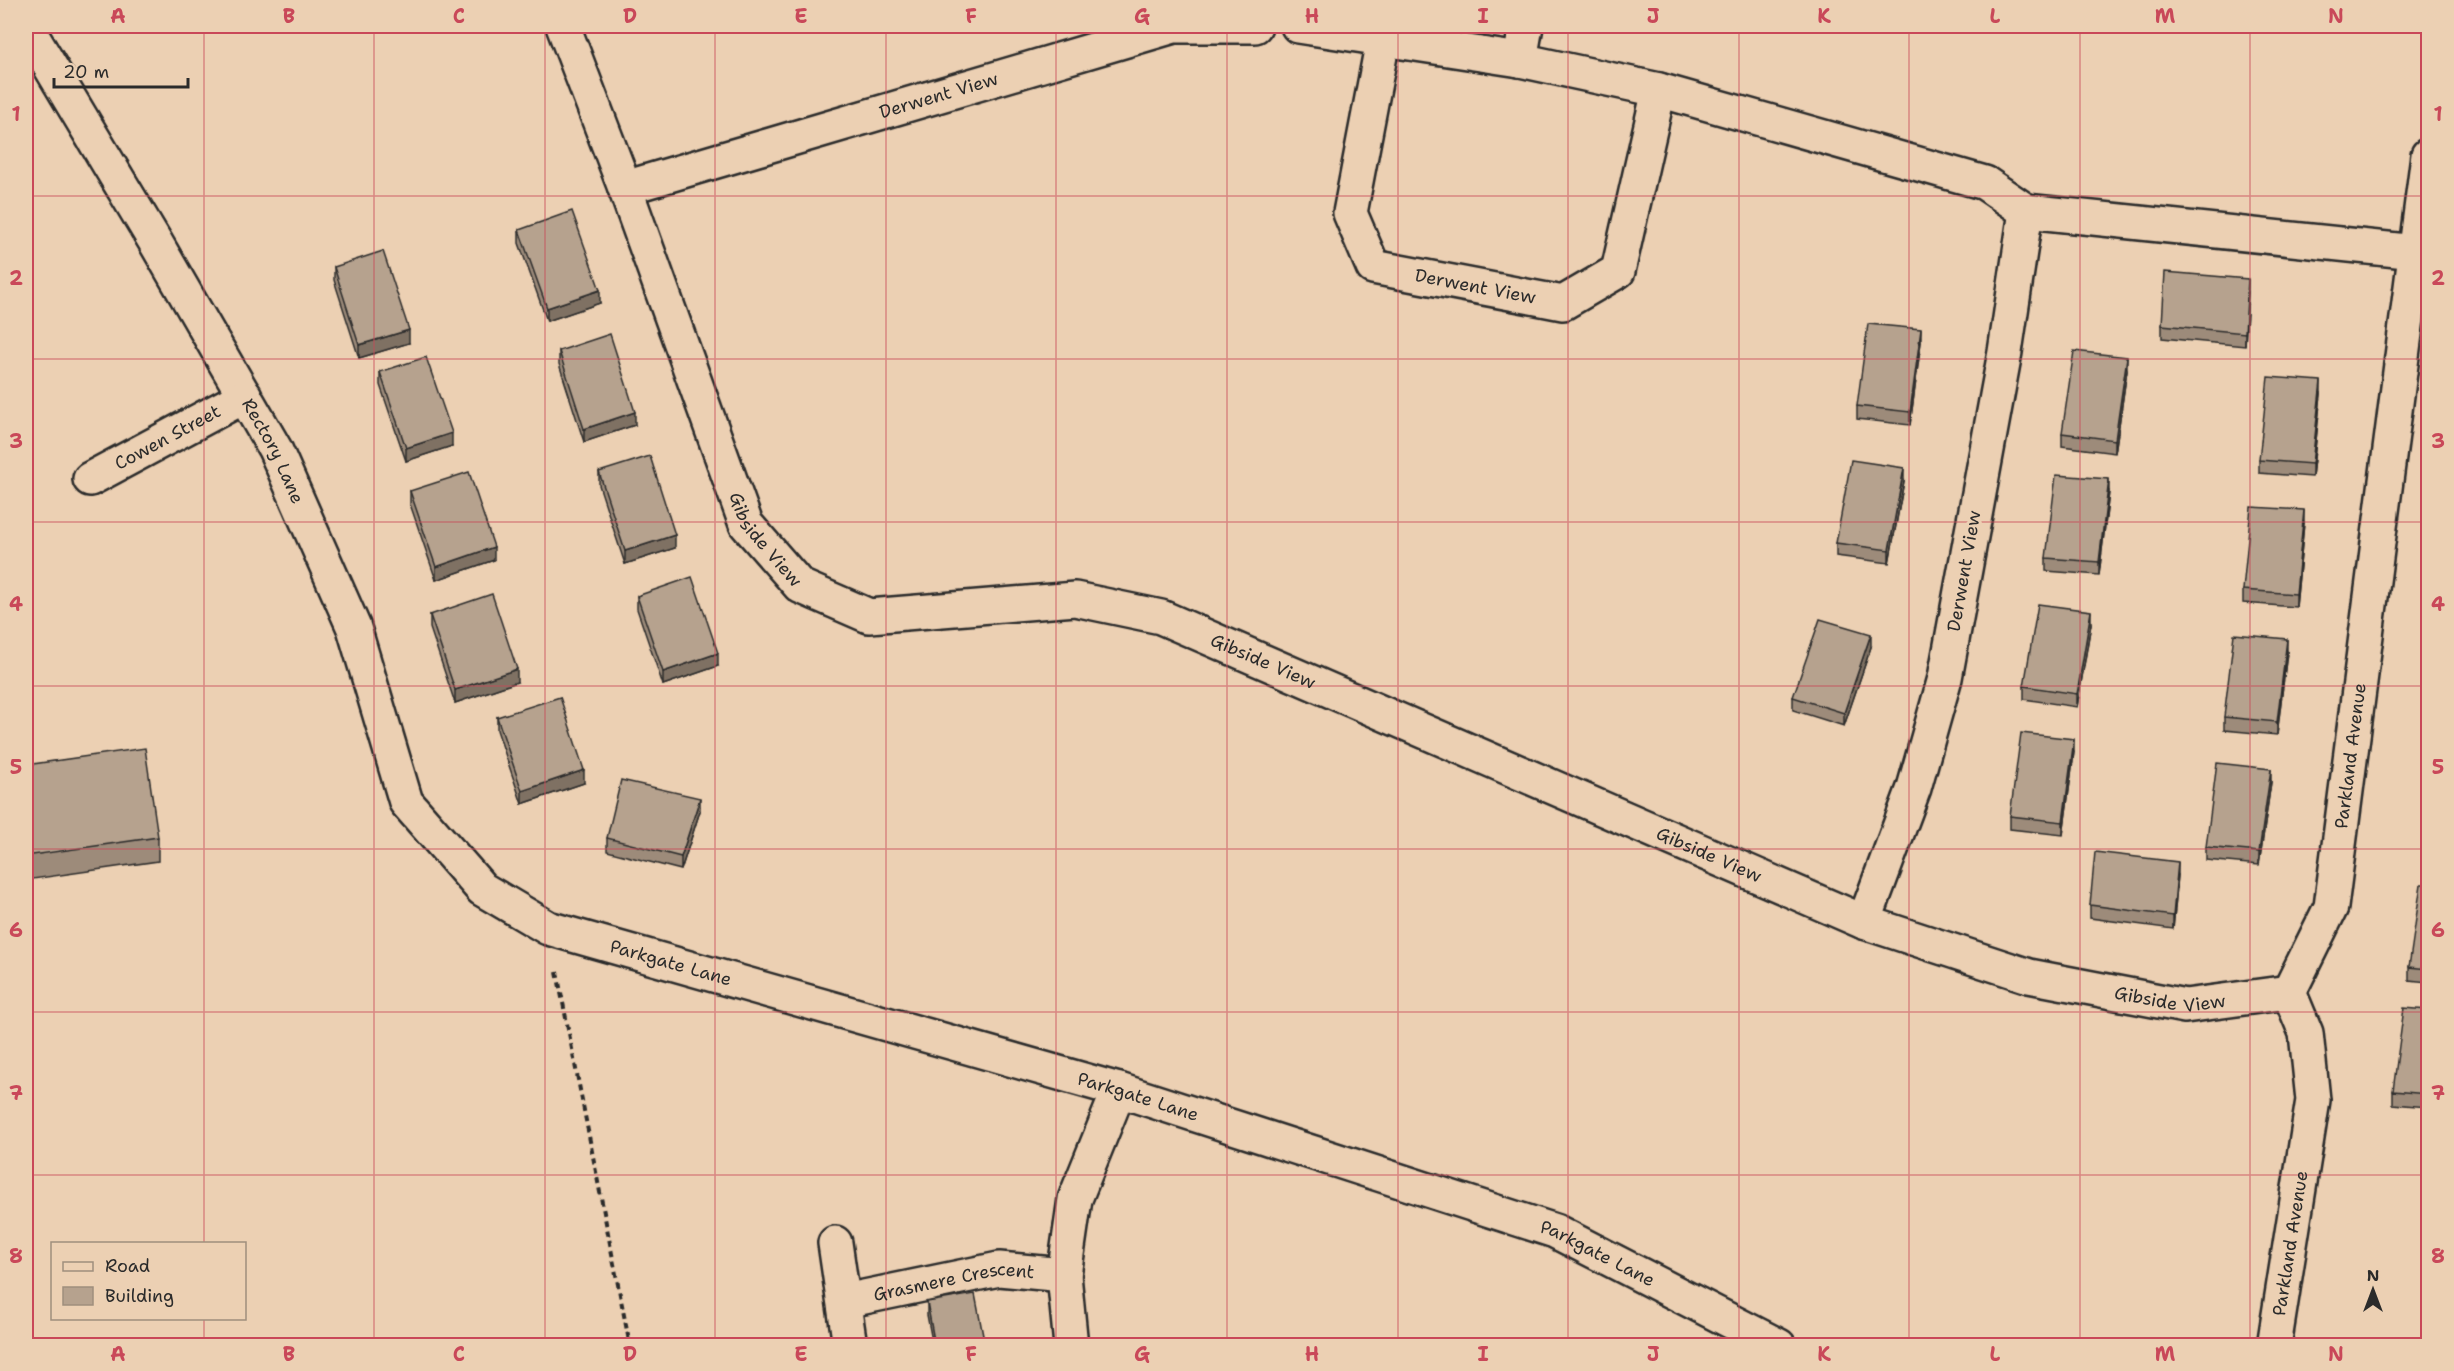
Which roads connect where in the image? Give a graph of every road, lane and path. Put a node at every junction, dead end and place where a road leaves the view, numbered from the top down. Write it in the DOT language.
graph roads {
  1 [pos="26,26"];
  2 [pos="563,26"];
  3 [pos="1256,26"];
  4 [pos="1298,26"];
  5 [pos="1526,26"];
  6 [pos="1383,40"];
  7 [pos="1520,60"];
  8 [pos="1659,90"];
  9 [pos="2428,155"];
  10 [pos="625,188"];
  11 [pos="2026,211"];
  12 [pos="2416,252"];
  13 [pos="245,396"];
  14 [pos="90,479"];
  15 [pos="482,889"];
  16 [pos="1864,922"];
  17 [pos="548,928"];
  18 [pos="2289,992"];
  19 [pos="1119,1090"];
  20 [pos="835,1243"];
  21 [pos="1064,1275"];
  22 [pos="845,1301"];
  23 [pos="630,1346"];
  24 [pos="850,1346"];
  25 [pos="1071,1346"];
  26 [pos="1779,1346"];
  27 [pos="2274,1346"];
  1 -- 13 [label="street, Rectory Lane"];
  2 -- 10 [label="street, Gibside View"];
  3 -- 10 [label="street, Derwent View"];
  4 -- 6 [label="street"];
  5 -- 7 [label="street"];
  6 -- 7 [label="street"];
  6 -- 8 [label="street, Derwent View"];
  7 -- 8 [label="street"];
  8 -- 11 [label="street"];
  9 -- 12 [label="street, Parkland Avenue"];
  10 -- 16 [label="street, Gibside View"];
  11 -- 12 [label="street"];
  11 -- 16 [label="street, Derwent View"];
  12 -- 18 [label="street, Parkland Avenue"];
  13 -- 14 [label="street, Cowen Street"];
  13 -- 15 [label="street, Rectory Lane"];
  15 -- 17 [label="street, Parkgate Lane"];
  16 -- 18 [label="street, Gibside View"];
  17 -- 19 [label="street, Parkgate Lane"];
  17 -- 23 [label="path"];
  18 -- 27 [label="street, Parkland Avenue"];
  19 -- 21 [label="street"];
  19 -- 26 [label="street, Parkgate Lane"];
  20 -- 22 [label="street"];
  21 -- 22 [label="street, Grasmere Crescent"];
  21 -- 25 [label="street"];
  22 -- 24 [label="street"];
}
